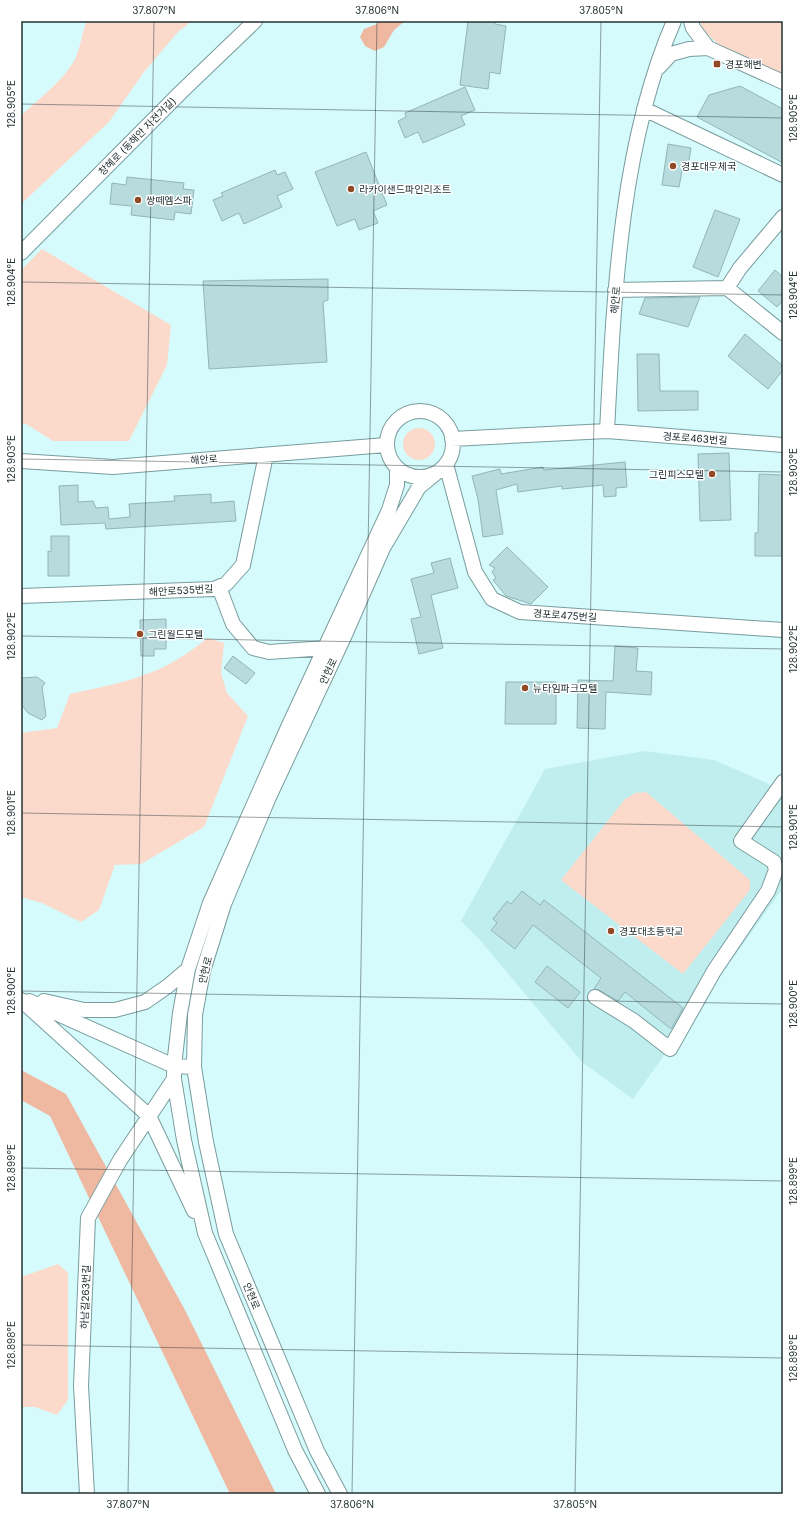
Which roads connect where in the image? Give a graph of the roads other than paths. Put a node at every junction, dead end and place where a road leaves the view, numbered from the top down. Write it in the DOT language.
graph roads {
  1 [pos="254,21"];
  2 [pos="674,21"];
  3 [pos="691,21"];
  4 [pos="708,48"];
  5 [pos="656,70"];
  6 [pos="783,82"];
  7 [pos="644,109"];
  8 [pos="783,175"];
  9 [pos="783,217"];
  10 [pos="21,254"];
  11 [pos="727,288"];
  12 [pos="615,290"];
  13 [pos="783,333"];
  14 [pos="607,431"];
  15 [pos="452,439"];
  16 [pos="386,445"];
  17 [pos="783,445"];
  18 [pos="266,455"];
  19 [pos="21,461"];
  20 [pos="397,469"];
  21 [pos="441,469"];
  22 [pos="219,587"];
  23 [pos="21,596"];
  24 [pos="783,630"];
  25 [pos="326,648"];
  26 [pos="783,782"];
  27 [pos="188,969"];
  28 [pos="595,997"];
  29 [pos="21,998"];
  30 [pos="194,1068"];
  31 [pos="174,1072"];
  32 [pos="149,1116"];
  33 [pos="206,1238"];
  34 [pos="87,1494"];
  35 [pos="318,1494"];
  36 [pos="340,1494"];
  1 -- 10 [label="street, 창혜로 (동해안 자전거길)"];
  2 -- 5 [label="street, 해안로"];
  3 -- 4 [label="street"];
  4 -- 5 [label="street"];
  4 -- 6 [label="street"];
  5 -- 7 [label="street, 해안로"];
  7 -- 8 [label="street"];
  7 -- 12 [label="street, 해안로"];
  9 -- 11 [label="street"];
  11 -- 12 [label="street"];
  11 -- 13 [label="street"];
  12 -- 14 [label="street, 해안로"];
  14 -- 15 [label="street"];
  14 -- 17 [label="street, 경포로463번길"];
  15 -- 16 [label="street"];
  15 -- 21 [label="street"];
  16 -- 18 [label="street, 해안로"];
  16 -- 20 [label="street"];
  18 -- 19 [label="street, 해안로"];
  18 -- 22 [label="street, 해안로535번길"];
  20 -- 21 [label="street"];
  20 -- 25 [label="street, 안현로"];
  21 -- 24 [label="street, 경포로475번길"];
  21 -- 30 [label="street, 안현로"];
  22 -- 23 [label="street, 해안로535번길"];
  22 -- 25 [label="street"];
  25 -- 27 [label="street, 안현로"];
  26 -- 28 [label="street"];
  27 -- 29 [label="street"];
  27 -- 31 [label="street, 안현로"];
  29 -- 31 [label="street"];
  29 -- 32 [label="street"];
  30 -- 31 [label="street"];
  30 -- 36 [label="street, 안현로"];
  31 -- 32 [label="street, 하남길263번길"];
  31 -- 33 [label="street, 안현로"];
  32 -- 33 [label="street"];
  32 -- 34 [label="street, 하남길263번길"];
  33 -- 35 [label="street, 안현로"];
}
